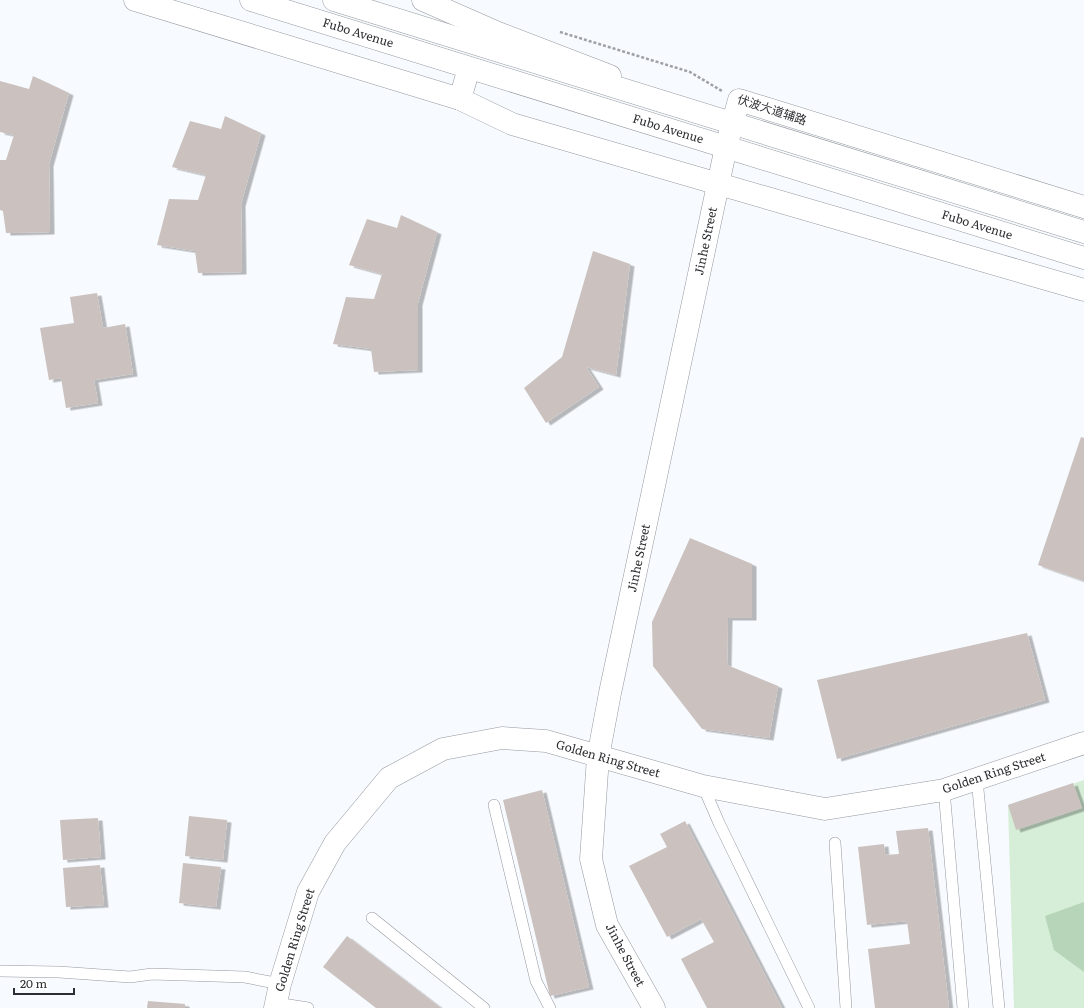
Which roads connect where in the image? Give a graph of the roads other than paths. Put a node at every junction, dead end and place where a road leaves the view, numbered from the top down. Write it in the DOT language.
graph roads {
  1 [pos="134,0"];
  2 [pos="251,0"];
  3 [pos="334,0"];
  4 [pos="423,0"];
  5 [pos="469,68"];
  6 [pos="460,99"];
  7 [pos="739,100"];
  8 [pos="733,123"];
  9 [pos="726,147"];
  10 [pos="718,184"];
  11 [pos="1084,207"];
  12 [pos="1084,232"];
  13 [pos="1084,258"];
  14 [pos="1084,290"];
  15 [pos="1084,743"];
  16 [pos="598,757"];
  17 [pos="977,779"];
  18 [pos="703,786"];
  19 [pos="944,790"];
  20 [pos="494,805"];
  21 [pos="835,843"];
  22 [pos="372,918"];
  23 [pos="0,971"];
  24 [pos="277,998"];
  25 [pos="308,1008"];
  26 [pos="484,1008"];
  27 [pos="550,1008"];
  28 [pos="654,1008"];
  29 [pos="809,1008"];
  30 [pos="846,1008"];
  31 [pos="963,1008"];
  32 [pos="998,1008"];
  1 -- 6 [label="street"];
  2 -- 5 [label="street, Fubo Avenue"];
  3 -- 8 [label="street, Fubo Avenue"];
  4 -- 8 [label="street"];
  5 -- 6 [label="street"];
  5 -- 9 [label="street, Fubo Avenue"];
  6 -- 10 [label="street"];
  7 -- 8 [label="street, Jinhe Street"];
  7 -- 11 [label="street, 伏波大道辅路"];
  8 -- 9 [label="street, Jinhe Street"];
  8 -- 12 [label="street, Fubo Avenue"];
  9 -- 10 [label="street, Jinhe Street"];
  9 -- 13 [label="street, Fubo Avenue"];
  10 -- 14 [label="street"];
  10 -- 16 [label="street, Jinhe Street"];
  15 -- 17 [label="street, Golden Ring Street"];
  16 -- 18 [label="street, Golden Ring Street"];
  16 -- 24 [label="street, Golden Ring Street"];
  16 -- 28 [label="street, Jinhe Street"];
  17 -- 19 [label="street, Golden Ring Street"];
  17 -- 32 [label="lane"];
  18 -- 19 [label="street, Golden Ring Street"];
  18 -- 29 [label="lane"];
  19 -- 31 [label="lane"];
  20 -- 27 [label="lane"];
  21 -- 30 [label="lane"];
  22 -- 26 [label="lane"];
  23 -- 24 [label="lane"];
  24 -- 25 [label="lane"];
}
